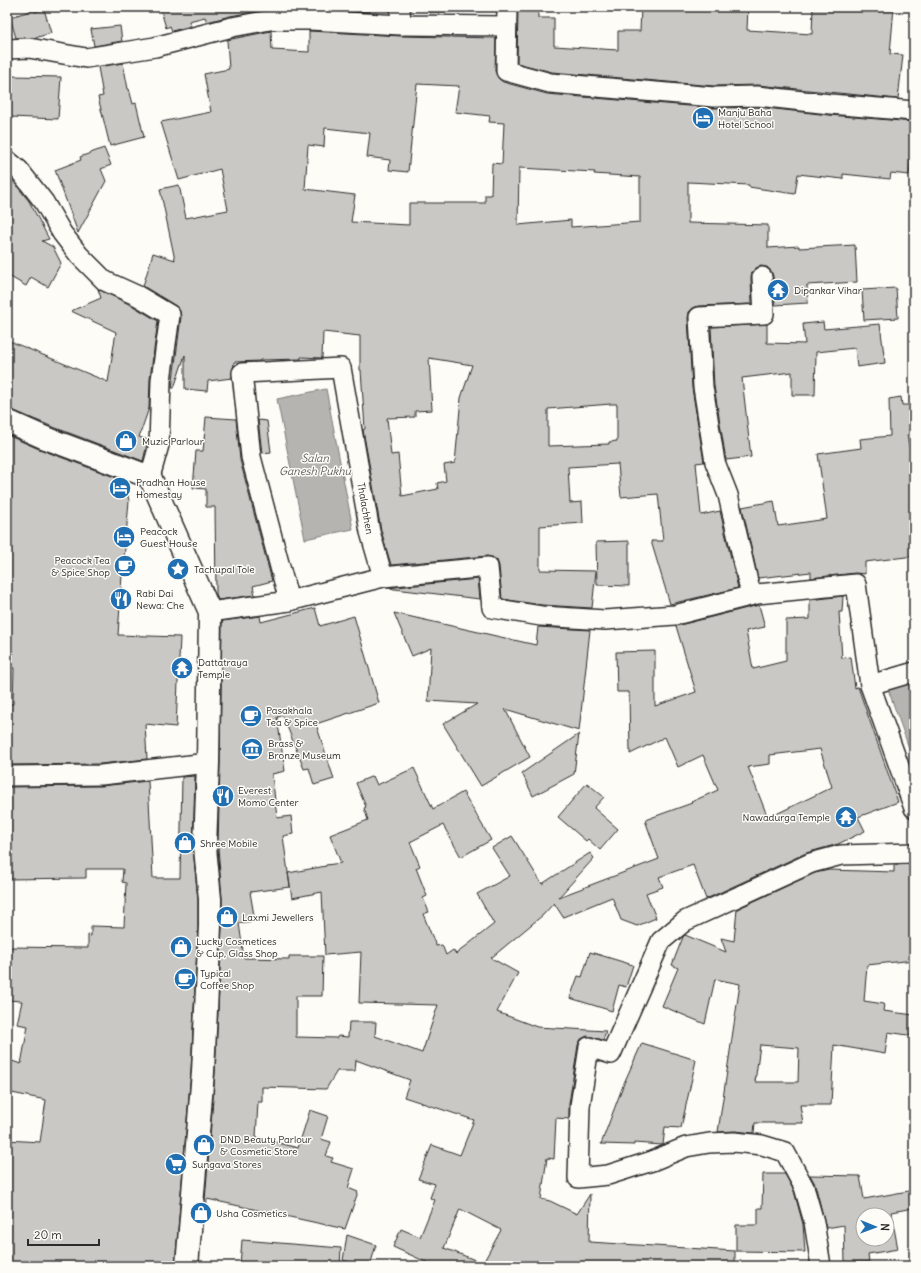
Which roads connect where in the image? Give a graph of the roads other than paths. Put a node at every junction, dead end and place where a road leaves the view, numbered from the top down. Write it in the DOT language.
graph roads {
  1 [pos="507,7"];
  2 [pos="401,16"];
  3 [pos="506,26"];
  4 [pos="7,49"];
  5 [pos="914,111"];
  6 [pos="7,160"];
  7 [pos="762,277"];
  8 [pos="7,421"];
  9 [pos="150,477"];
  10 [pos="383,577"];
  11 [pos="751,595"];
  12 [pos="289,601"];
  13 [pos="210,612"];
  14 [pos="914,672"];
  15 [pos="870,685"];
  16 [pos="208,763"];
  17 [pos="7,776"];
  18 [pos="914,808"];
  19 [pos="914,853"];
  20 [pos="187,1266"];
  21 [pos="821,1266"];
  1 -- 3 [label="street"];
  2 -- 3 [label="street"];
  2 -- 4 [label="street"];
  3 -- 5 [label="street"];
  6 -- 9 [label="street"];
  7 -- 11 [label="street"];
  8 -- 9 [label="main road"];
  9 -- 13 [label="main road"];
  10 -- 11 [label="street"];
  10 -- 12 [label="street"];
  10 -- 12 [label="street, Thalachhen"];
  11 -- 15 [label="street"];
  12 -- 13 [label="street"];
  13 -- 16 [label="main road"];
  14 -- 15 [label="street"];
  15 -- 18 [label="street"];
  16 -- 17 [label="street"];
  16 -- 20 [label="main road"];
  19 -- 21 [label="street"];
}
